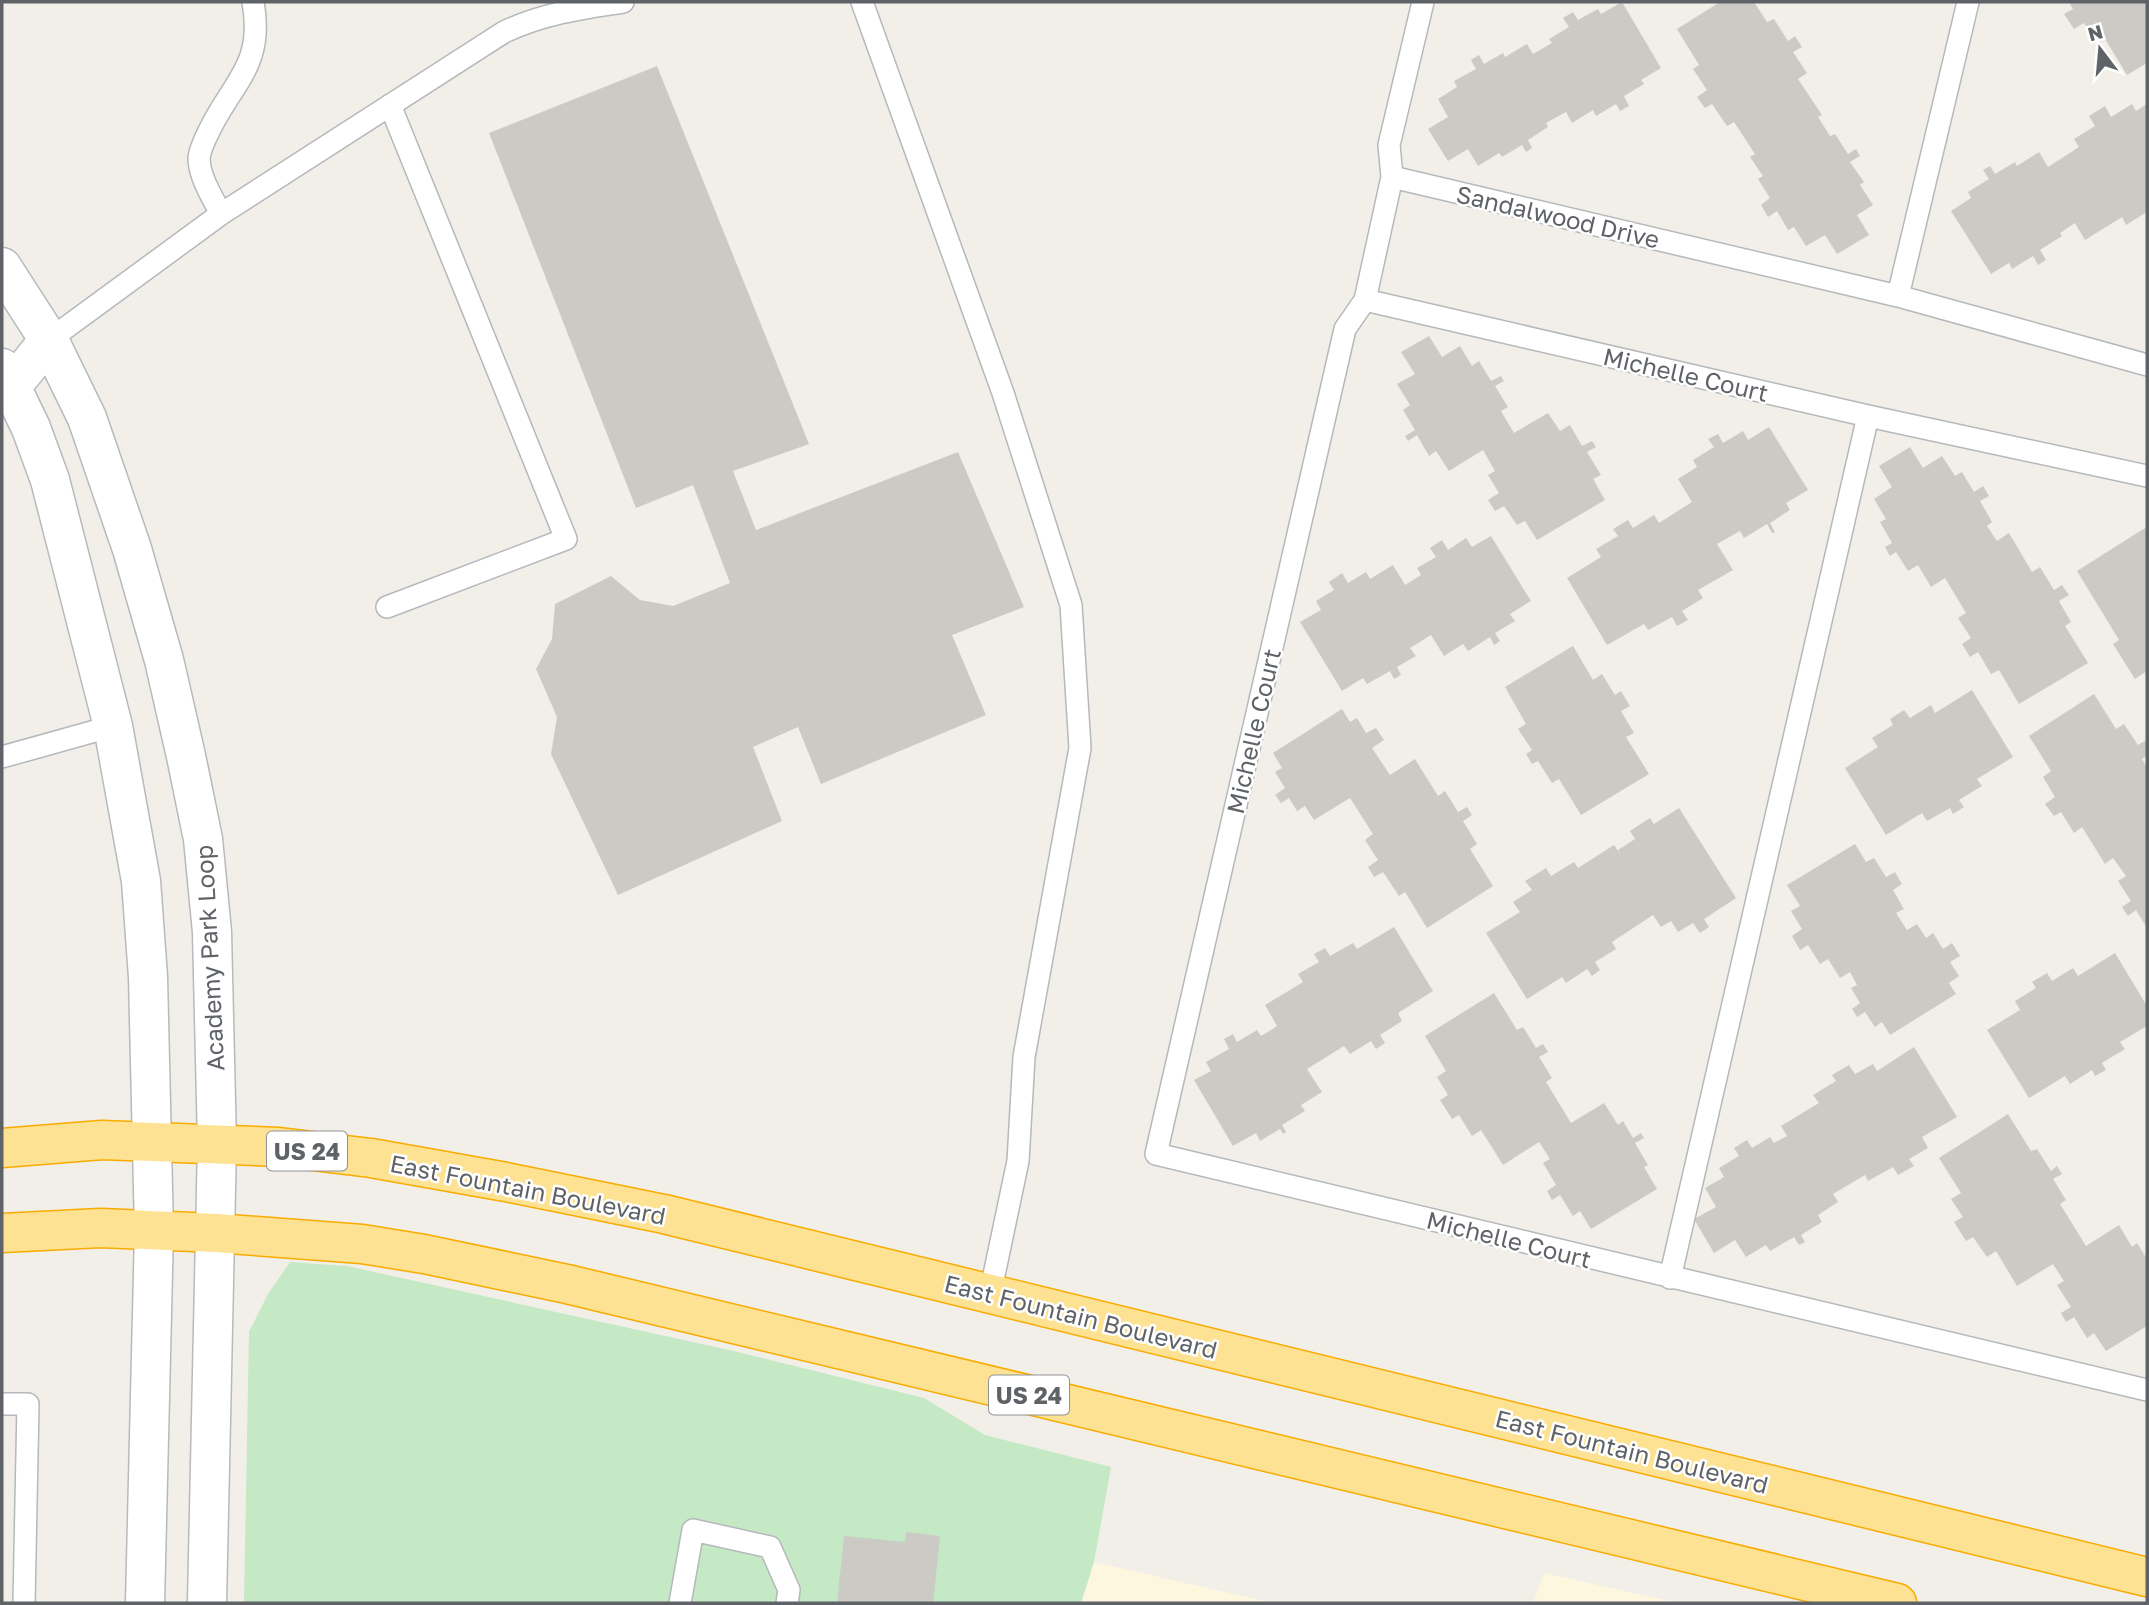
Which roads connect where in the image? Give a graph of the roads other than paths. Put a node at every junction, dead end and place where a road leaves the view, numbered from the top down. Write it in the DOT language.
graph roads {
  1 [pos="253,2"];
  2 [pos="623,2"];
  3 [pos="862,2"];
  4 [pos="1423,2"];
  5 [pos="1968,2"];
  6 [pos="390,105"];
  7 [pos="1392,177"];
  8 [pos="220,214"];
  9 [pos="2,267"];
  10 [pos="1898,296"];
  11 [pos="1365,300"];
  12 [pos="49,340"];
  13 [pos="2147,365"];
  14 [pos="4,376"];
  15 [pos="1868,416"];
  16 [pos="2147,476"];
  17 [pos="387,607"];
  18 [pos="113,726"];
  19 [pos="2,757"];
  20 [pos="151,1141"];
  21 [pos="217,1144"];
  22 [pos="2,1148"];
  23 [pos="154,1231"];
  24 [pos="2,1233"];
  25 [pos="216,1233"];
  26 [pos="1671,1278"];
  27 [pos="990,1294"];
  28 [pos="2147,1390"];
  29 [pos="2,1404"];
  30 [pos="2147,1577"];
  31 [pos="24,1603"];
  32 [pos="145,1603"];
  33 [pos="207,1603"];
  34 [pos="680,1603"];
  35 [pos="786,1603"];
  36 [pos="1897,1603"];
  1 -- 8 [label="lane"];
  2 -- 6 [label="lane"];
  3 -- 27 [label="lane"];
  4 -- 7 [label="lane"];
  5 -- 10 [label="lane"];
  6 -- 8 [label="lane"];
  6 -- 17 [label="lane"];
  7 -- 10 [label="lane, Sandalwood Drive"];
  7 -- 11 [label="lane"];
  8 -- 12 [label="lane"];
  9 -- 12 [label="street, Academy Park Loop"];
  10 -- 13 [label="lane, Sandalwood Drive"];
  11 -- 15 [label="lane, Michelle Court"];
  11 -- 26 [label="lane, Michelle Court"];
  12 -- 14 [label="street"];
  12 -- 21 [label="street, Academy Park Loop"];
  14 -- 18 [label="street"];
  15 -- 16 [label="lane, Michelle Court"];
  15 -- 26 [label="lane"];
  18 -- 19 [label="lane"];
  18 -- 20 [label="street"];
  20 -- 21 [label="highway, East Fountain Boulevard / US 24"];
  20 -- 22 [label="highway, East Fountain Boulevard / US 24"];
  20 -- 23 [label="street"];
  21 -- 25 [label="street, Academy Park Loop"];
  21 -- 27 [label="highway, East Fountain Boulevard / US 24"];
  23 -- 24 [label="highway, US 24"];
  23 -- 25 [label="highway, US 24"];
  23 -- 32 [label="street"];
  25 -- 33 [label="street, Academy Park Loop"];
  25 -- 36 [label="highway, US 24"];
  26 -- 28 [label="lane, Michelle Court"];
  27 -- 30 [label="highway, East Fountain Boulevard / US 24"];
  29 -- 31 [label="lane"];
  34 -- 35 [label="lane"];
}
